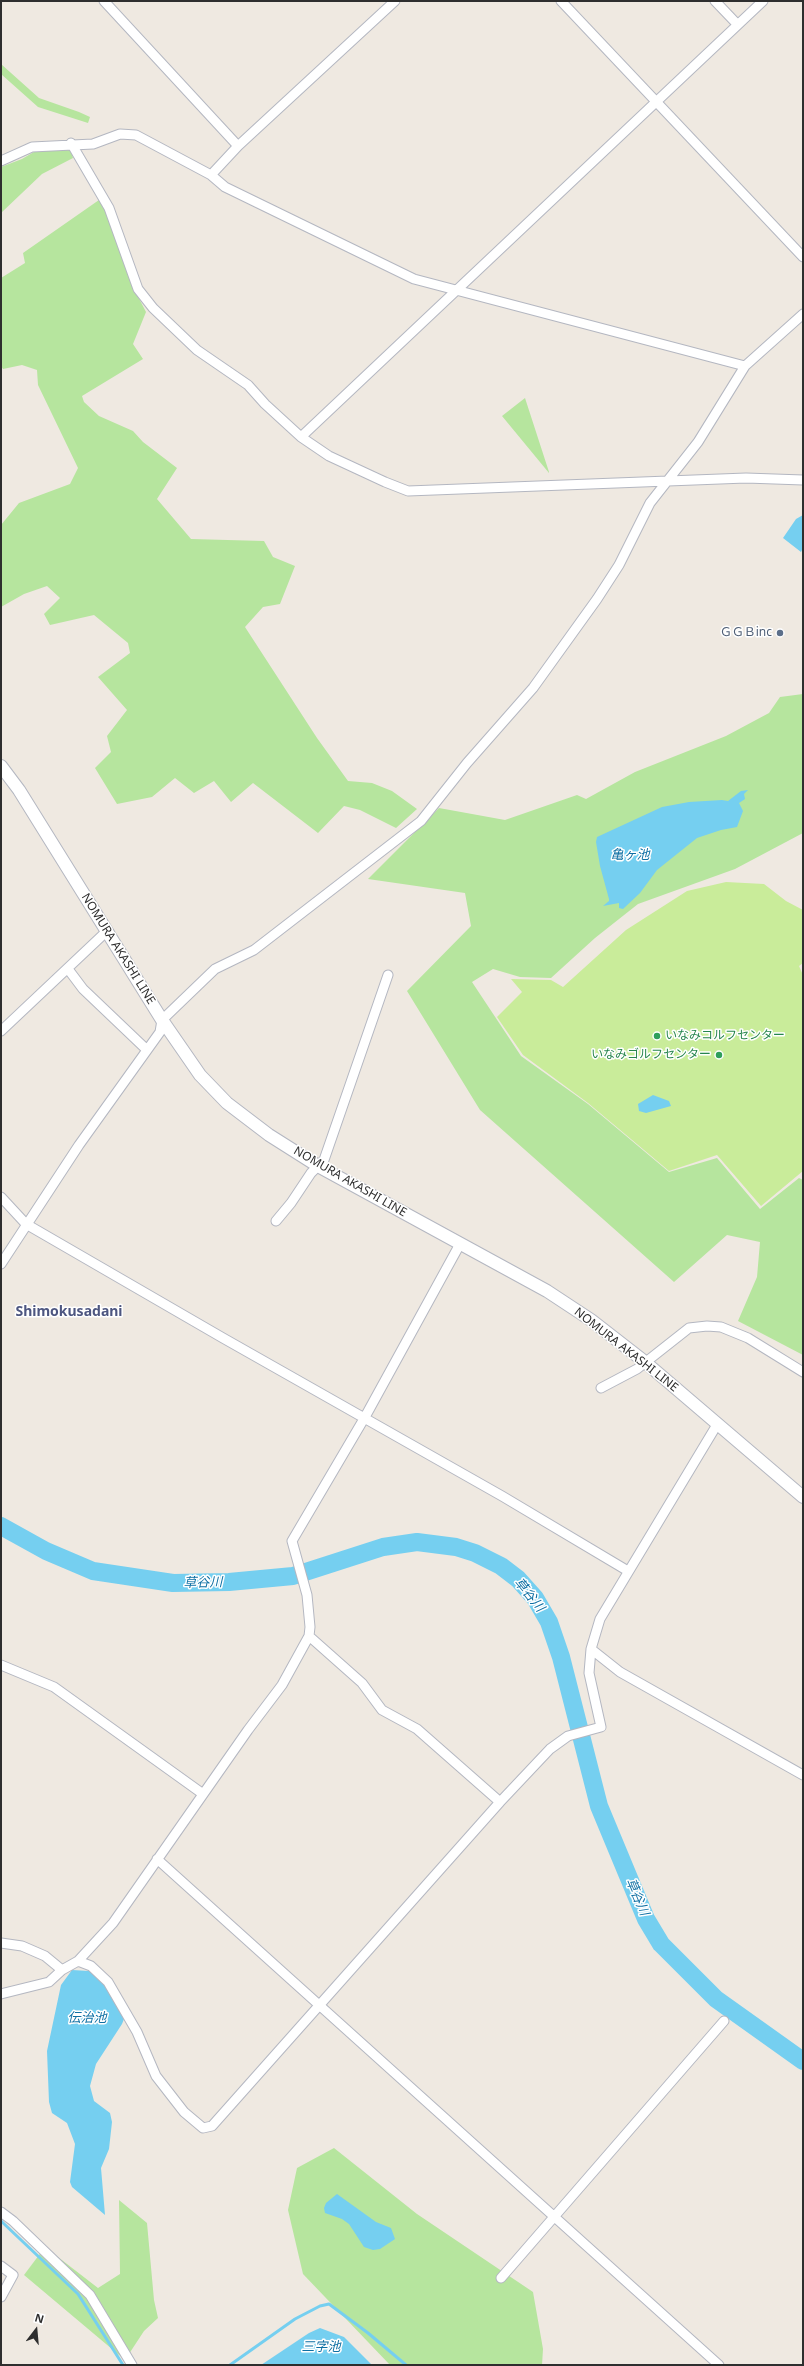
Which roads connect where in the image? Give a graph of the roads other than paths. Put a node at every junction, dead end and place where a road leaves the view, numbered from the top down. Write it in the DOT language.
graph roads {
  1 [pos="104,1"];
  2 [pos="395,1"];
  3 [pos="561,1"];
  4 [pos="715,1"];
  5 [pos="763,1"];
  6 [pos="738,24"];
  7 [pos="656,102"];
  8 [pos="71,143"];
  9 [pos="238,146"];
  10 [pos="1,161"];
  11 [pos="211,175"];
  12 [pos="803,257"];
  13 [pos="455,290"];
  14 [pos="803,314"];
  15 [pos="745,366"];
  16 [pos="301,437"];
  17 [pos="803,480"];
  18 [pos="667,482"];
  19 [pos="1,766"];
  20 [pos="108,931"];
  21 [pos="68,969"];
  22 [pos="388,975"];
  23 [pos="162,1020"];
  24 [pos="1,1031"];
  25 [pos="147,1050"];
  26 [pos="318,1166"];
  27 [pos="1,1197"];
  28 [pos="276,1221"];
  29 [pos="26,1224"];
  30 [pos="460,1244"];
  31 [pos="1,1264"];
  32 [pos="645,1362"];
  33 [pos="803,1372"];
  34 [pos="601,1388"];
  35 [pos="365,1417"];
  36 [pos="718,1423"];
  37 [pos="803,1497"];
  38 [pos="628,1571"];
  39 [pos="309,1636"];
  40 [pos="591,1650"];
  41 [pos="1,1665"];
  42 [pos="803,1775"];
  43 [pos="203,1794"];
  44 [pos="500,1802"];
  45 [pos="157,1859"];
  46 [pos="1,1943"];
  47 [pos="78,1961"];
  48 [pos="62,1970"];
  49 [pos="1,1994"];
  50 [pos="318,2005"];
  51 [pos="724,2021"];
  52 [pos="1,2212"];
  53 [pos="553,2216"];
  54 [pos="1,2266"];
  55 [pos="501,2278"];
  56 [pos="1,2297"];
  57 [pos="132,2365"];
  58 [pos="719,2365"];
  1 -- 9 [label="street"];
  2 -- 9 [label="street"];
  3 -- 7 [label="street"];
  4 -- 6 [label="street"];
  5 -- 6 [label="street"];
  6 -- 7 [label="street"];
  7 -- 12 [label="street"];
  7 -- 13 [label="street"];
  8 -- 10 [label="street"];
  8 -- 11 [label="street"];
  8 -- 16 [label="street"];
  9 -- 11 [label="street"];
  11 -- 13 [label="street"];
  13 -- 15 [label="street"];
  13 -- 16 [label="street"];
  14 -- 15 [label="street"];
  15 -- 18 [label="street"];
  16 -- 18 [label="street"];
  17 -- 18 [label="street"];
  18 -- 23 [label="street"];
  19 -- 20 [label="main road, NOMURA AKASHI LINE"];
  20 -- 21 [label="street"];
  20 -- 23 [label="main road, NOMURA AKASHI LINE"];
  21 -- 24 [label="street"];
  21 -- 25 [label="street"];
  22 -- 26 [label="street"];
  23 -- 25 [label="street"];
  23 -- 26 [label="main road, NOMURA AKASHI LINE"];
  25 -- 29 [label="street"];
  26 -- 28 [label="street"];
  26 -- 30 [label="main road, NOMURA AKASHI LINE"];
  27 -- 29 [label="street"];
  29 -- 31 [label="street"];
  29 -- 35 [label="street"];
  30 -- 32 [label="main road, NOMURA AKASHI LINE"];
  30 -- 35 [label="street"];
  32 -- 33 [label="street"];
  32 -- 34 [label="street"];
  32 -- 36 [label="main road, NOMURA AKASHI LINE"];
  35 -- 38 [label="street"];
  35 -- 39 [label="street"];
  36 -- 37 [label="main road, NOMURA AKASHI LINE"];
  36 -- 38 [label="street"];
  38 -- 40 [label="street"];
  39 -- 43 [label="street"];
  39 -- 44 [label="street"];
  40 -- 42 [label="street"];
  40 -- 44 [label="street"];
  41 -- 43 [label="street"];
  43 -- 45 [label="street"];
  44 -- 50 [label="street"];
  45 -- 47 [label="street"];
  45 -- 50 [label="street"];
  46 -- 48 [label="street"];
  47 -- 48 [label="street"];
  47 -- 50 [label="street"];
  48 -- 49 [label="street"];
  50 -- 53 [label="street"];
  51 -- 53 [label="street"];
  52 -- 57 [label="street"];
  53 -- 55 [label="street"];
  53 -- 58 [label="street"];
  54 -- 56 [label="street"];
}
